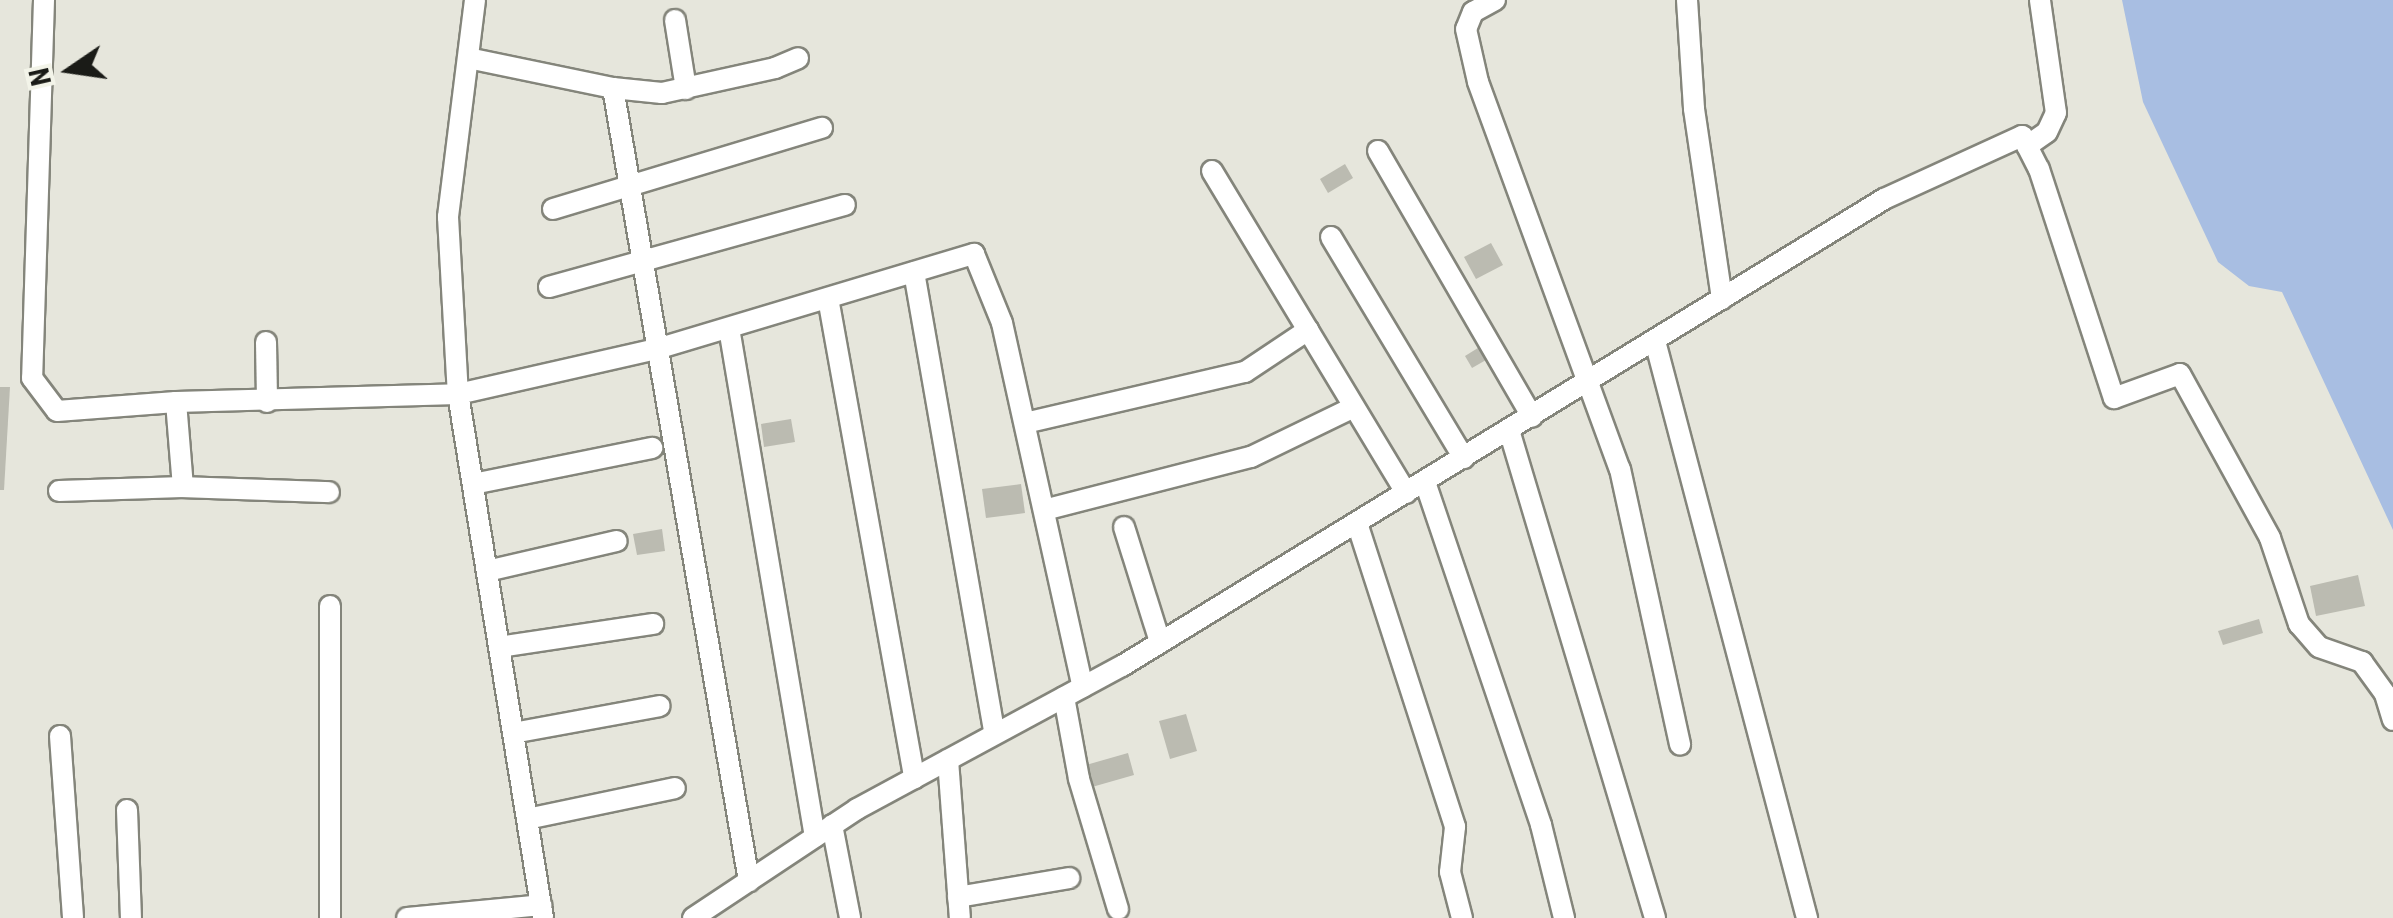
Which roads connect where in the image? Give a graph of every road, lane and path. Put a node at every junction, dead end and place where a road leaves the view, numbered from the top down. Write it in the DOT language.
graph roads {
  1 [pos="44,0"];
  2 [pos="475,0"];
  3 [pos="1495,0"];
  4 [pos="1687,0"];
  5 [pos="2040,0"];
  6 [pos="1474,6"];
  7 [pos="674,20"];
  8 [pos="468,58"];
  9 [pos="798,58"];
  10 [pos="614,88"];
  11 [pos="686,89"];
  12 [pos="822,128"];
  13 [pos="2027,146"];
  14 [pos="1378,151"];
  15 [pos="1212,171"];
  16 [pos="633,184"];
  17 [pos="844,205"];
  18 [pos="553,209"];
  19 [pos="1331,237"];
  20 [pos="645,260"];
  21 [pos="914,272"];
  22 [pos="549,287"];
  23 [pos="828,298"];
  24 [pos="1722,300"];
  25 [pos="728,328"];
  26 [pos="1308,330"];
  27 [pos="1655,341"];
  28 [pos="266,342"];
  29 [pos="660,348"];
  30 [pos="1588,383"];
  31 [pos="458,394"];
  32 [pos="176,402"];
  33 [pos="267,402"];
  34 [pos="1354,407"];
  35 [pos="1532,417"];
  36 [pos="1025,423"];
  37 [pos="1508,430"];
  38 [pos="652,448"];
  39 [pos="1464,458"];
  40 [pos="1425,482"];
  41 [pos="472,484"];
  42 [pos="183,486"];
  43 [pos="59,491"];
  44 [pos="329,492"];
  45 [pos="1406,493"];
  46 [pos="1044,510"];
  47 [pos="1357,523"];
  48 [pos="1124,527"];
  49 [pos="617,541"];
  50 [pos="487,571"];
  51 [pos="330,606"];
  52 [pos="653,624"];
  53 [pos="1160,642"];
  54 [pos="499,648"];
  55 [pos="1073,692"];
  56 [pos="660,706"];
  57 [pos="2393,720"];
  58 [pos="513,733"];
  59 [pos="995,734"];
  60 [pos="60,736"];
  61 [pos="1680,745"];
  62 [pos="948,760"];
  63 [pos="914,778"];
  64 [pos="675,788"];
  65 [pos="126,810"];
  66 [pos="527,819"];
  67 [pos="824,831"];
  68 [pos="1069,878"];
  69 [pos="748,881"];
  70 [pos="959,907"];
  71 [pos="1118,908"];
  72 [pos="542,911"];
  73 [pos="73,918"];
  74 [pos="131,918"];
  75 [pos="330,918"];
  76 [pos="408,918"];
  77 [pos="693,918"];
  78 [pos="850,918"];
  79 [pos="1462,918"];
  80 [pos="1564,918"];
  81 [pos="1655,918"];
  82 [pos="1806,918"];
  1 -- 32 [label="street"];
  2 -- 8 [label="street"];
  3 -- 6 [label="street"];
  4 -- 24 [label="street"];
  5 -- 13 [label="street"];
  6 -- 30 [label="street"];
  7 -- 11 [label="street"];
  8 -- 10 [label="street"];
  8 -- 31 [label="street"];
  9 -- 11 [label="street"];
  10 -- 11 [label="street"];
  10 -- 16 [label="street"];
  12 -- 16 [label="street"];
  13 -- 24 [label="street"];
  13 -- 57 [label="street"];
  14 -- 35 [label="street"];
  15 -- 26 [label="street"];
  16 -- 18 [label="street"];
  16 -- 20 [label="street"];
  17 -- 20 [label="street"];
  19 -- 39 [label="street"];
  20 -- 22 [label="street"];
  20 -- 29 [label="street"];
  21 -- 23 [label="street"];
  21 -- 36 [label="street"];
  21 -- 59 [label="street"];
  23 -- 25 [label="street"];
  23 -- 63 [label="street"];
  24 -- 27 [label="street"];
  25 -- 29 [label="street"];
  25 -- 67 [label="street"];
  26 -- 34 [label="street"];
  26 -- 36 [label="street"];
  27 -- 30 [label="street"];
  27 -- 82 [label="street"];
  28 -- 33 [label="street"];
  29 -- 31 [label="street"];
  29 -- 69 [label="street"];
  30 -- 35 [label="street"];
  30 -- 61 [label="street"];
  31 -- 33 [label="street"];
  31 -- 41 [label="street"];
  32 -- 33 [label="street"];
  32 -- 42 [label="street"];
  34 -- 45 [label="street"];
  34 -- 46 [label="street"];
  35 -- 37 [label="street"];
  36 -- 46 [label="street"];
  37 -- 39 [label="street"];
  37 -- 81 [label="street"];
  38 -- 41 [label="street"];
  39 -- 40 [label="street"];
  40 -- 45 [label="street"];
  40 -- 80 [label="street"];
  41 -- 50 [label="street"];
  42 -- 43 [label="street"];
  42 -- 44 [label="street"];
  45 -- 47 [label="street"];
  46 -- 55 [label="street"];
  47 -- 53 [label="street"];
  47 -- 79 [label="street"];
  48 -- 53 [label="street"];
  49 -- 50 [label="street"];
  50 -- 54 [label="street"];
  51 -- 75 [label="street"];
  52 -- 54 [label="street"];
  53 -- 55 [label="street"];
  54 -- 58 [label="street"];
  55 -- 59 [label="street"];
  55 -- 71 [label="street"];
  56 -- 58 [label="street"];
  58 -- 66 [label="street"];
  59 -- 62 [label="street"];
  60 -- 73 [label="street"];
  62 -- 63 [label="street"];
  62 -- 70 [label="street"];
  63 -- 67 [label="street"];
  64 -- 66 [label="street"];
  65 -- 74 [label="street"];
  66 -- 72 [label="street"];
  67 -- 69 [label="street"];
  67 -- 78 [label="street"];
  68 -- 70 [label="street"];
  69 -- 77 [label="street"];
  72 -- 76 [label="street"];
}
